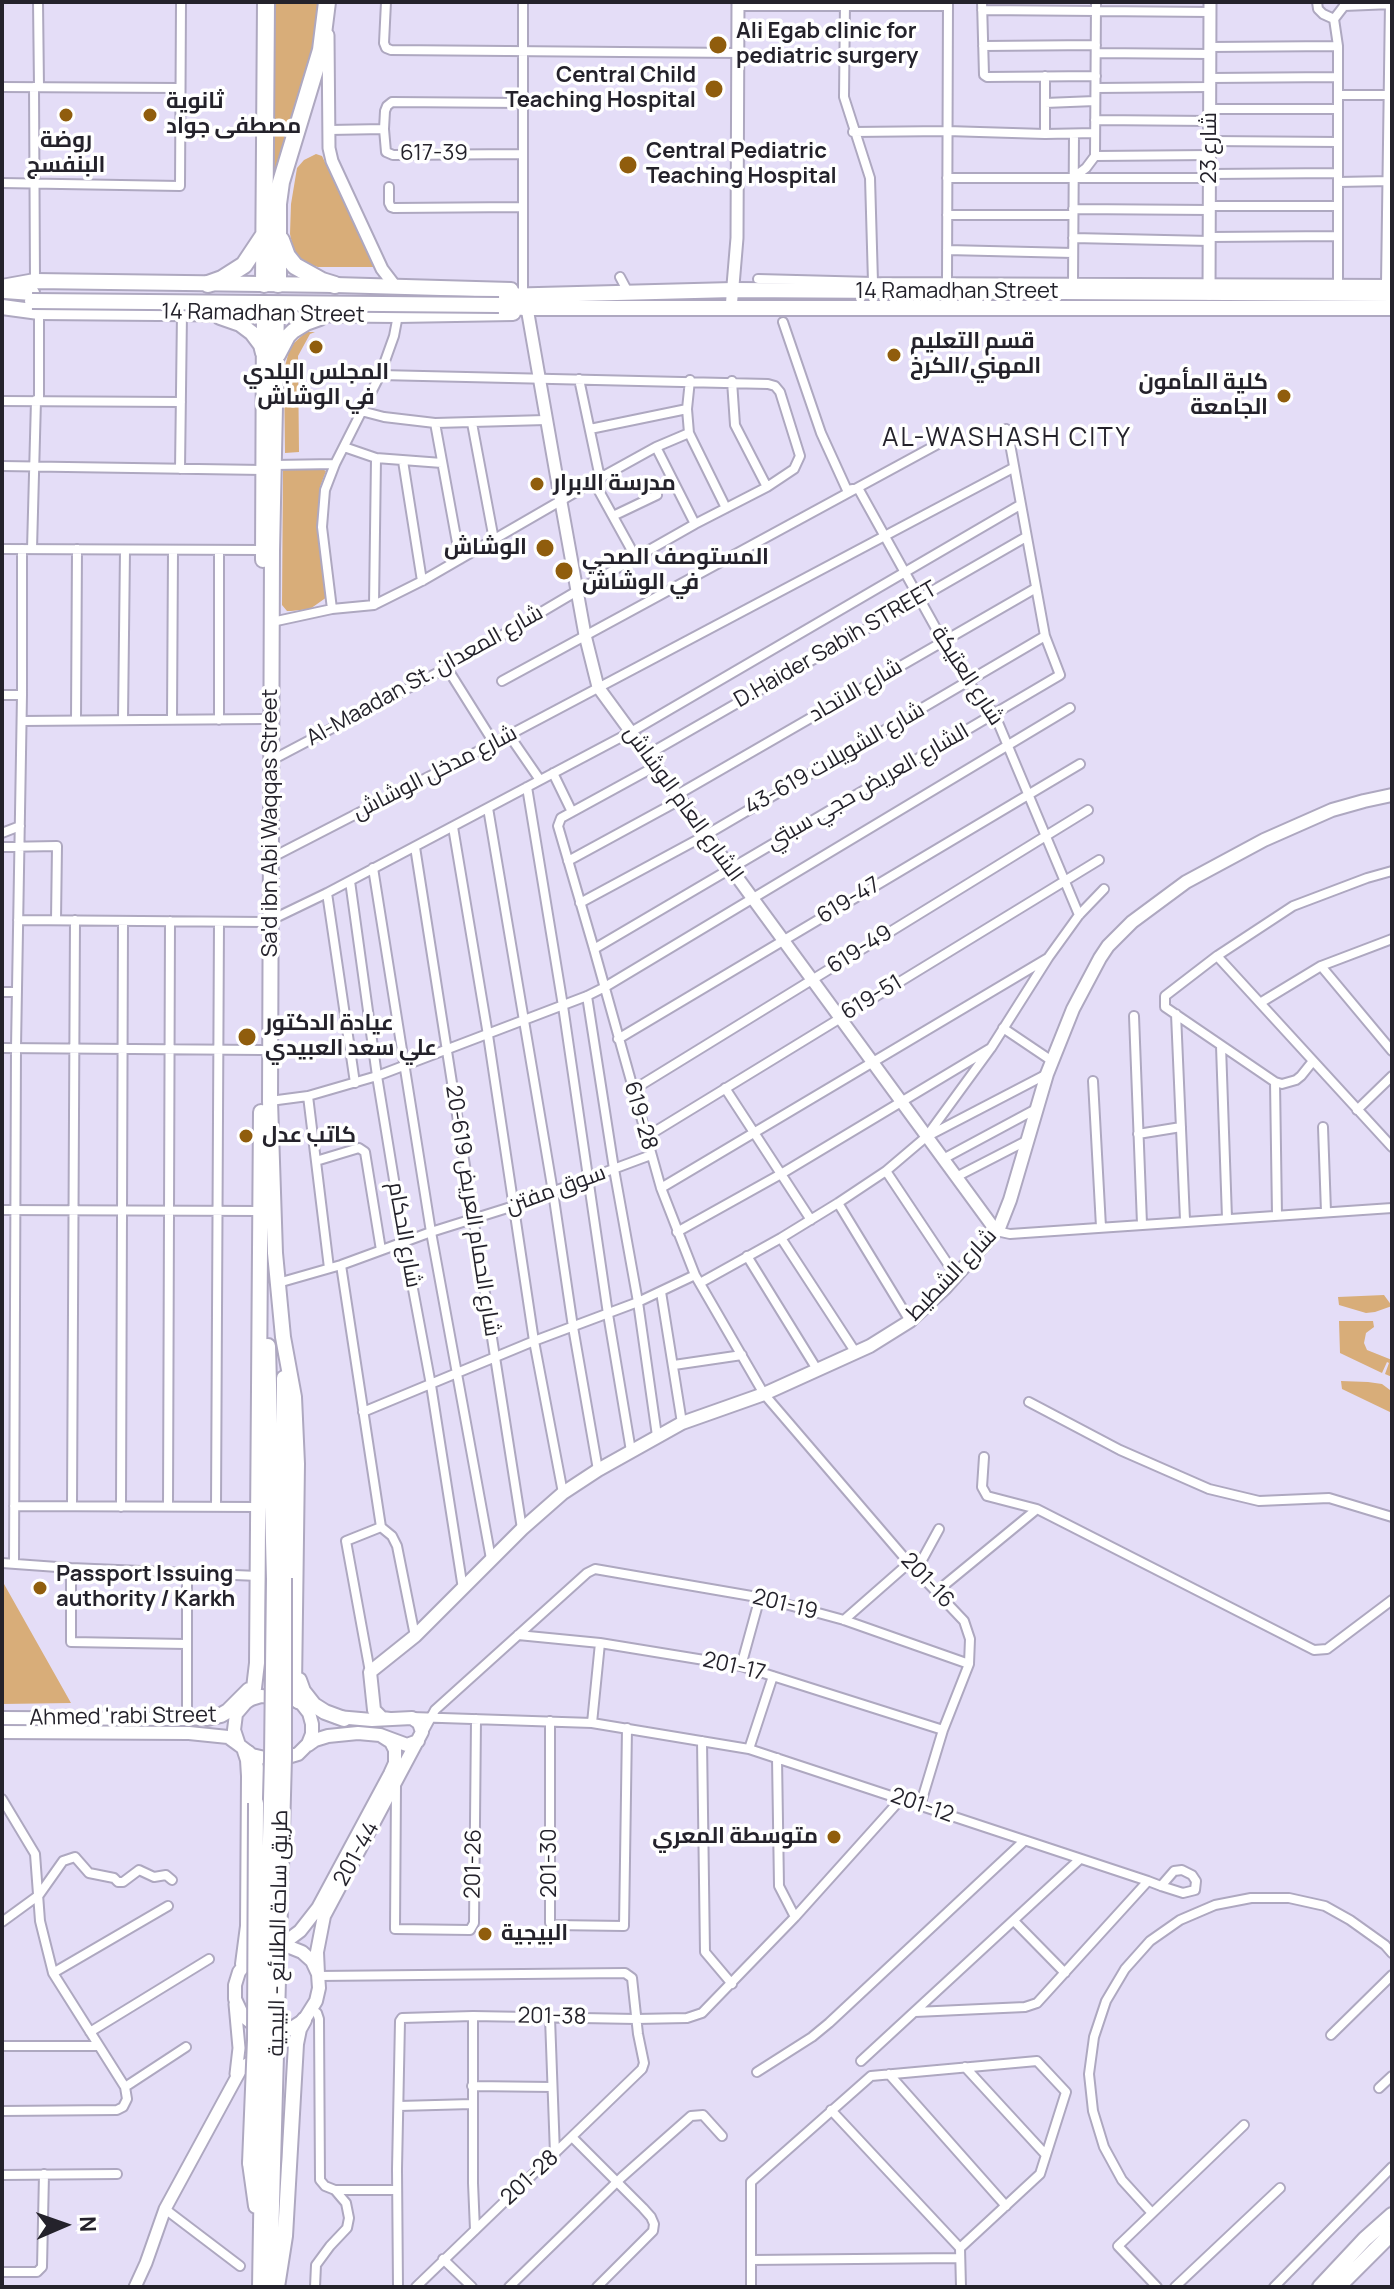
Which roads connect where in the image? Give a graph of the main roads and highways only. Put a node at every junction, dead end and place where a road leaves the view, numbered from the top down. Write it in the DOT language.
graph roads {
  1 [pos="266,2"];
  2 [pos="327,7"];
  3 [pos="272,234"];
  4 [pos="832,281"];
  5 [pos="1287,283"];
  6 [pos="214,285"];
  7 [pos="335,285"];
  8 [pos="271,287"];
  9 [pos="1390,287"];
  10 [pos="2,289"];
  11 [pos="820,291"];
  12 [pos="1269,294"];
  13 [pos="35,297"];
  14 [pos="1207,302"];
  15 [pos="525,304"];
  16 [pos="2,305"];
  17 [pos="1392,308"];
  18 [pos="214,311"];
  19 [pos="271,311"];
  20 [pos="334,315"];
  21 [pos="271,359"];
  22 [pos="269,468"];
  23 [pos="1392,795"];
  24 [pos="267,921"];
  25 [pos="260,1238"];
  26 [pos="283,1337"];
  27 [pos="279,1578"];
  28 [pos="295,1653"];
  29 [pos="257,1663"];
  30 [pos="372,1700"];
  31 [pos="298,1701"];
  32 [pos="244,1704"];
  33 [pos="2,1718"];
  34 [pos="207,1718"];
  35 [pos="349,1719"];
  36 [pos="390,1719"];
  37 [pos="2,1732"];
  38 [pos="206,1734"];
  39 [pos="380,1735"];
  40 [pos="420,1739"];
  41 [pos="243,1749"];
  42 [pos="301,1751"];
  43 [pos="248,1776"];
  44 [pos="276,1944"];
  45 [pos="239,1972"];
  46 [pos="318,1975"];
  47 [pos="308,2015"];
  48 [pos="262,2164"];
  49 [pos="1392,2215"];
  50 [pos="1392,2233"];
  51 [pos="260,2287"];
  52 [pos="270,2287"];
  53 [pos="277,2287"];
  54 [pos="1320,2287"];
  55 [pos="1338,2287"];
  1 -- 3 [label="highway"];
  2 -- 3 [label="highway"];
  3 -- 6 [label="highway"];
  3 -- 7 [label="highway"];
  3 -- 8 [label="highway"];
  4 -- 11 [label="main road"];
  5 -- 12 [label="main road"];
  6 -- 8 [label="main road, 14 Ramadhan Street"];
  6 -- 13 [label="main road, 14 Ramadhan Street"];
  7 -- 8 [label="main road, 14 Ramadhan Street"];
  7 -- 15 [label="main road, 14 Ramadhan Street"];
  9 -- 12 [label="main road, 14 Ramadhan Street"];
  10 -- 13 [label="main road, 14 Ramadhan Street"];
  11 -- 14 [label="main road, 14 Ramadhan Street"];
  11 -- 15 [label="main road, 14 Ramadhan Street"];
  12 -- 14 [label="main road, 14 Ramadhan Street"];
  13 -- 15 [label="main road, 14 Ramadhan Street, bridge"];
  13 -- 16 [label="main road, 14 Ramadhan Street"];
  13 -- 18 [label="main road, 14 Ramadhan Street"];
  14 -- 15 [label="main road, 14 Ramadhan Street"];
  14 -- 17 [label="main road, 14 Ramadhan Street"];
  15 -- 20 [label="main road, 14 Ramadhan Street"];
  18 -- 19 [label="main road, 14 Ramadhan Street"];
  18 -- 21 [label="main road"];
  19 -- 20 [label="main road, 14 Ramadhan Street"];
  19 -- 21 [label="main road, Sa'd ibn Abi Waqqas Street"];
  20 -- 21 [label="main road"];
  21 -- 22 [label="main road, Sa'd ibn Abi Waqqas Street"];
  22 -- 24 [label="main road, Sa'd ibn Abi Waqqas Street"];
  22 -- 24 [label="main road, Sa'd ibn Abi Waqqas Street"];
  23 -- 30 [label="main road, شارع الشطيط"];
  24 -- 25 [label="main road, Sa'd ibn Abi Waqqas Street"];
  24 -- 26 [label="main road, Sa'd ibn Abi Waqqas Street"];
  25 -- 27 [label="main road"];
  25 -- 29 [label="main road"];
  26 -- 27 [label="main road"];
  26 -- 28 [label="main road"];
  27 -- 48 [label="main road, طريق ساحة الطلائع - البيجية, bridge"];
  28 -- 31 [label="main road"];
  28 -- 35 [label="main road"];
  29 -- 32 [label="main road"];
  29 -- 34 [label="main road"];
  30 -- 35 [label="main road"];
  30 -- 36 [label="main road"];
  31 -- 32 [label="main road"];
  31 -- 35 [label="main road, 201-12"];
  31 -- 42 [label="main road"];
  32 -- 34 [label="main road, Ahmed 'rabi Street"];
  32 -- 41 [label="main road"];
  33 -- 34 [label="main road, Ahmed 'rabi Street"];
  35 -- 36 [label="main road, 201-12"];
  36 -- 40 [label="main road, 201-12"];
  37 -- 38 [label="main road, Ahmed 'rabi Street"];
  38 -- 41 [label="main road, Ahmed 'rabi Street"];
  38 -- 43 [label="main road"];
  39 -- 40 [label="main road"];
  39 -- 42 [label="main road"];
  39 -- 44 [label="main road"];
  40 -- 46 [label="main road, 201-44"];
  41 -- 42 [label="main road"];
  41 -- 43 [label="main road"];
  41 -- 48 [label="main road, bridge"];
  43 -- 45 [label="main road"];
  44 -- 45 [label="main road"];
  44 -- 46 [label="main road"];
  45 -- 47 [label="main road"];
  46 -- 47 [label="main road"];
  47 -- 53 [label="main road"];
  48 -- 51 [label="main road, طريق ساحة الطلائع - البيجية"];
  48 -- 52 [label="main road, طريق ساحة الطلائع - البيجية"];
  49 -- 54 [label="main road"];
  50 -- 55 [label="main road"];
}
